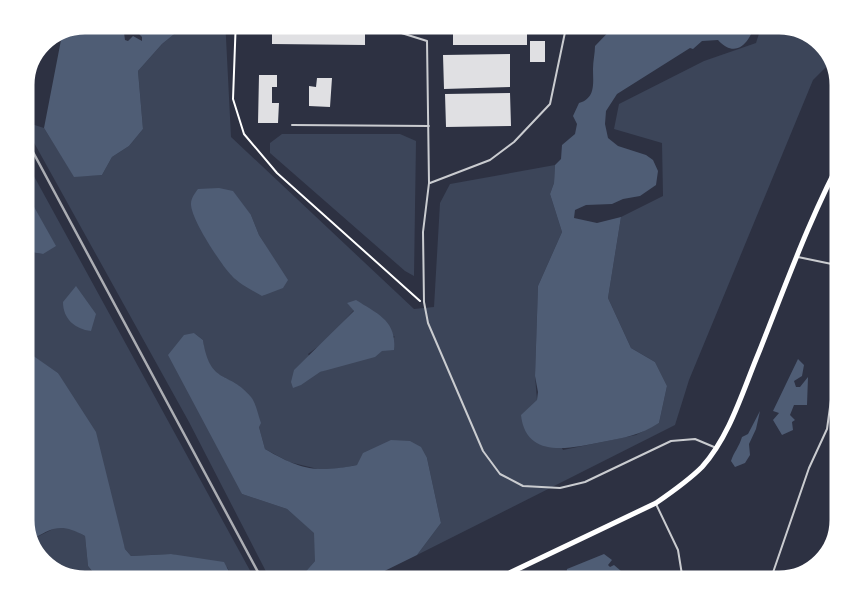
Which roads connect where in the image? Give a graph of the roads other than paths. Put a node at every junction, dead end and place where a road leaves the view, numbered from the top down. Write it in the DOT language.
graph roads {
  1 [pos="565,30"];
  2 [pos="395,31"];
  3 [pos="292,125"];
  4 [pos="430,126"];
  5 [pos="834,176"];
  6 [pos="429,183"];
  7 [pos="797,257"];
  8 [pos="834,265"];
  9 [pos="834,378"];
  10 [pos="716,448"];
  11 [pos="656,503"];
  12 [pos="507,575"];
  13 [pos="682,575"];
  14 [pos="772,575"];
  1 -- 6 [label="lane"];
  2 -- 4 [label="lane"];
  3 -- 4 [label="lane"];
  4 -- 6 [label="lane"];
  5 -- 7 [label="main road"];
  6 -- 10 [label="lane"];
  7 -- 8 [label="lane"];
  7 -- 10 [label="main road"];
  9 -- 14 [label="lane"];
  10 -- 11 [label="main road"];
  11 -- 12 [label="main road"];
  11 -- 13 [label="lane"];
}
